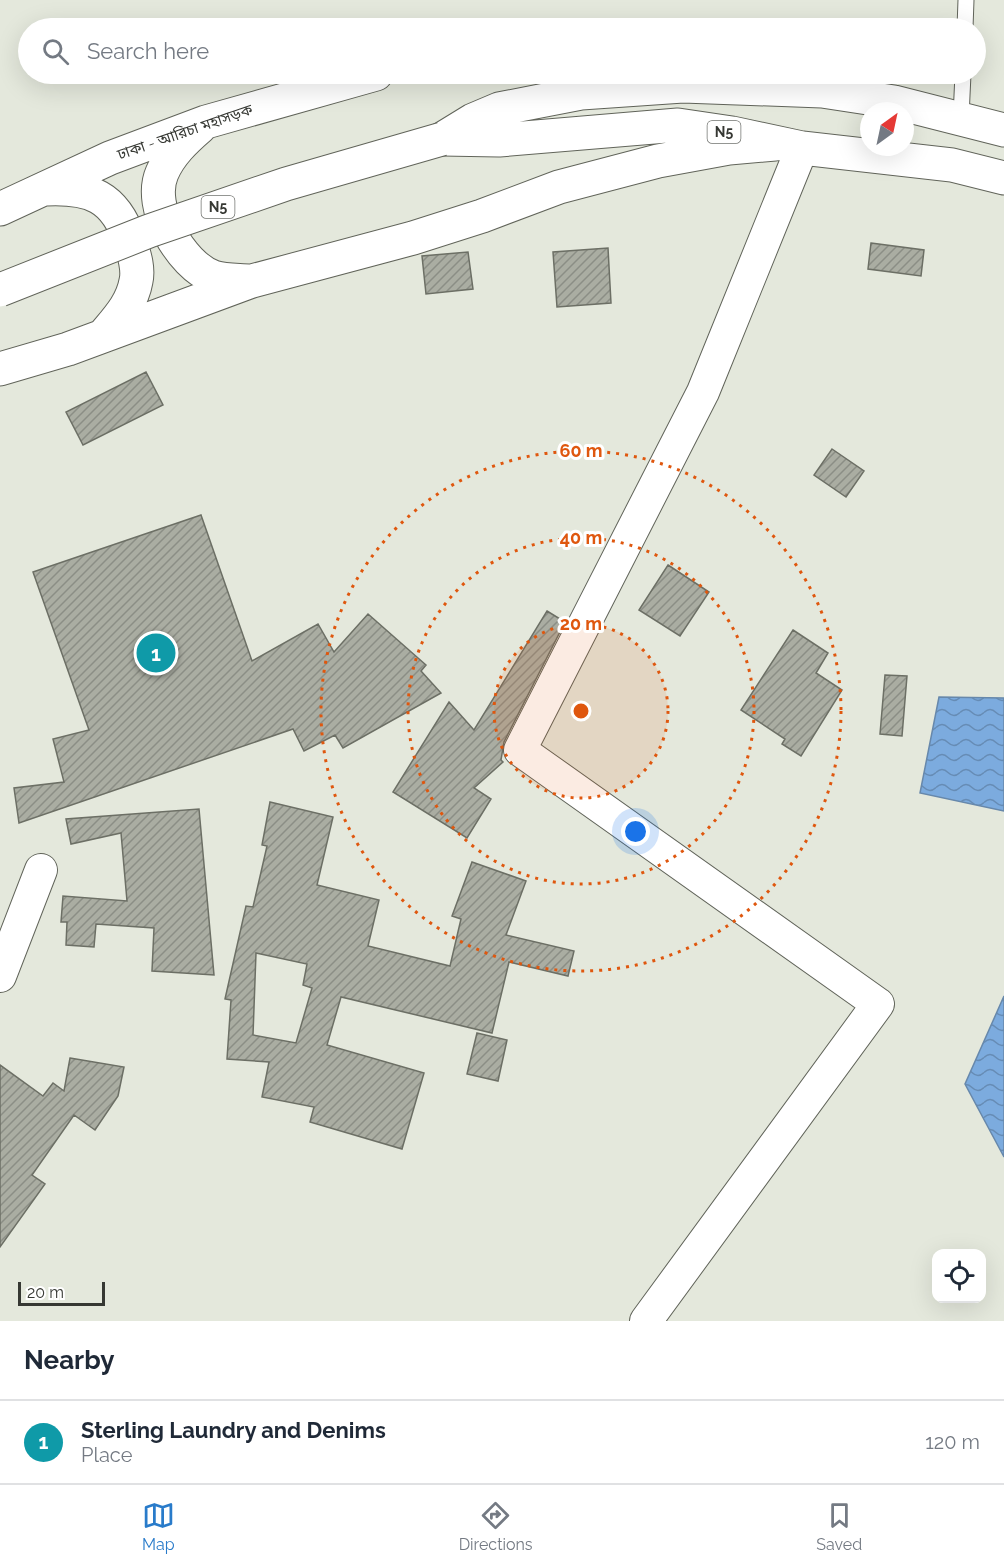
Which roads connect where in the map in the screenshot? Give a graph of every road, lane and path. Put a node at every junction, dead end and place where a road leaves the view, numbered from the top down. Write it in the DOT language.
graph roads {
  1 [pos="966,0"];
  2 [pos="965,18"];
  3 [pos="341,84"];
  4 [pos="801,84"];
  5 [pos="963,84"];
  6 [pos="822,91"];
  7 [pos="961,117"];
  8 [pos="206,122"];
  9 [pos="1004,130"];
  10 [pos="442,139"];
  11 [pos="789,146"];
  12 [pos="1004,178"];
  13 [pos="44,189"];
  14 [pos="0,209"];
  15 [pos="252,281"];
  16 [pos="0,290"];
  17 [pos="103,336"];
  18 [pos="0,369"];
  19 [pos="41,870"];
  20 [pos="0,975"];
  21 [pos="646,1321"];
  1 -- 2 [label="lane"];
  3 -- 8 [label="highway, ঢাকা - আরিচা মহাসড়ক"];
  4 -- 6 [label="highway, N5"];
  5 -- 7 [label="lane"];
  6 -- 7 [label="highway, N5"];
  6 -- 10 [label="highway, N5"];
  7 -- 9 [label="highway, N5"];
  8 -- 13 [label="highway, ঢাকা - আরিচা মহাসড়ক"];
  8 -- 15 [label="highway"];
  10 -- 11 [label="highway, N5"];
  10 -- 16 [label="highway, N5, bridge"];
  11 -- 12 [label="highway, N5"];
  11 -- 15 [label="highway"];
  11 -- 21 [label="street"];
  13 -- 14 [label="highway, ঢাকা - আরিচা মহাসড়ক"];
  13 -- 17 [label="highway"];
  15 -- 17 [label="highway"];
  17 -- 18 [label="highway"];
  19 -- 20 [label="street"];
}
